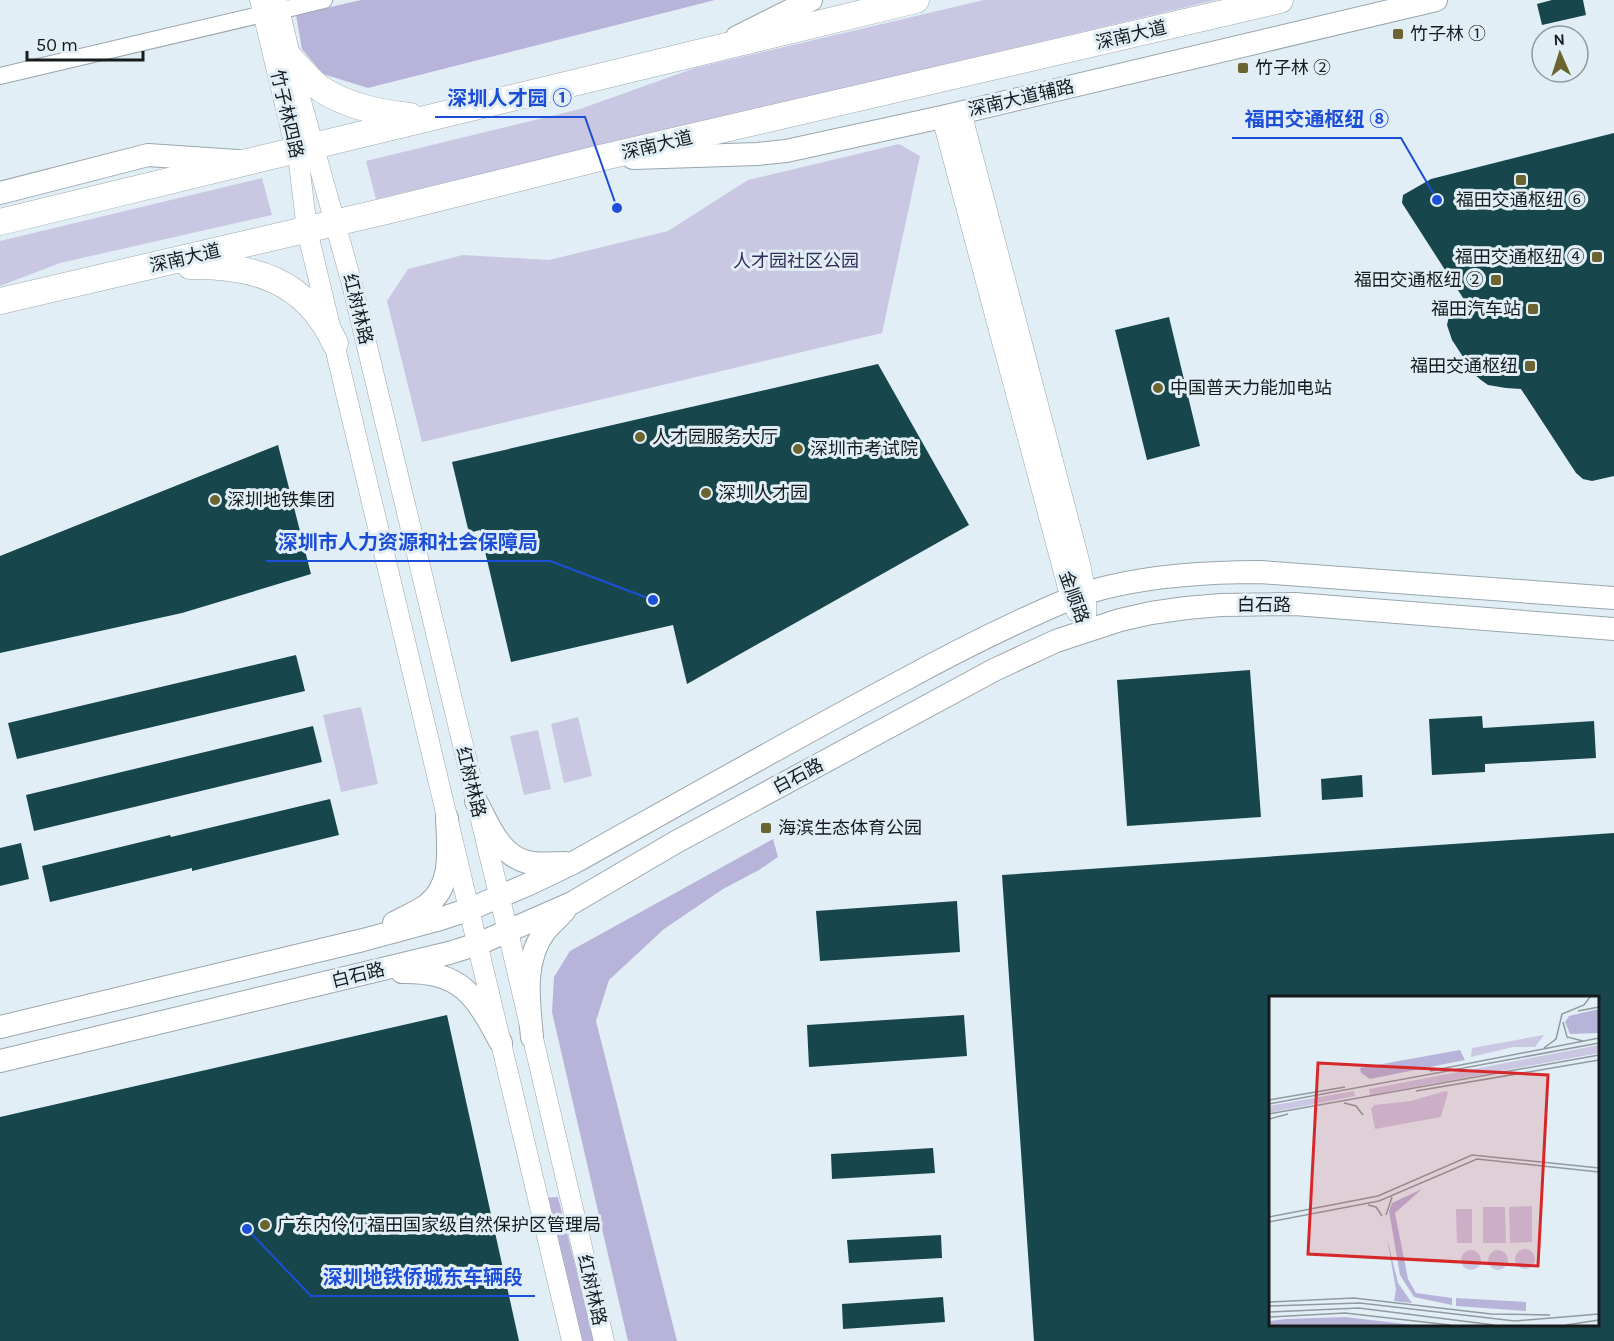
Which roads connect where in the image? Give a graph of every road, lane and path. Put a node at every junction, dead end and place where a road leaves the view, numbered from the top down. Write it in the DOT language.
graph roads {
  1 [pos="324,0"];
  2 [pos="811,0"];
  3 [pos="916,0"];
  4 [pos="1280,0"];
  5 [pos="1436,0"];
  6 [pos="270,6"];
  7 [pos="717,48"];
  8 [pos="291,59"];
  9 [pos="0,76"];
  10 [pos="952,114"];
  11 [pos="426,117"];
  12 [pos="305,147"];
  13 [pos="600,158"];
  14 [pos="250,162"];
  15 [pos="0,193"];
  16 [pos="0,222"];
  17 [pos="335,223"];
  18 [pos="307,230"];
  19 [pos="121,273"];
  20 [pos="0,301"];
  21 [pos="334,343"];
  22 [pos="1079,596"];
  23 [pos="1614,598"];
  24 [pos="1614,629"];
  25 [pos="1086,631"];
  26 [pos="476,801"];
  27 [pos="447,818"];
  28 [pos="573,863"];
  29 [pos="500,896"];
  30 [pos="572,903"];
  31 [pos="470,909"];
  32 [pos="508,932"];
  33 [pos="363,940"];
  34 [pos="478,944"];
  35 [pos="368,972"];
  36 [pos="0,1026"];
  37 [pos="532,1037"];
  38 [pos="501,1043"];
  39 [pos="0,1062"];
  40 [pos="572,1341"];
  41 [pos="604,1341"];
  1 -- 6 [label="street"];
  2 -- 7 [label="main road"];
  3 -- 7 [label="main road"];
  4 -- 13 [label="main road, 深南大道"];
  5 -- 10 [label="main road, 深南大道辅路"];
  6 -- 8 [label="street, 竹子林四路"];
  6 -- 9 [label="street"];
  6 -- 12 [label="street, 竹子林四路"];
  7 -- 11 [label="main road"];
  8 -- 11 [label="main road"];
  8 -- 12 [label="street, 竹子林四路"];
  10 -- 13 [label="main road, 深南大道辅路"];
  10 -- 22 [label="street, 金顺路"];
  11 -- 12 [label="main road"];
  12 -- 14 [label="main road"];
  12 -- 17 [label="street, 竹子林四路"];
  12 -- 18 [label="street, 竹子林四路"];
  13 -- 17 [label="main road, 深南大道"];
  14 -- 15 [label="main road"];
  14 -- 16 [label="main road"];
  17 -- 18 [label="main road, 深南大道"];
  17 -- 26 [label="street, 红树林路"];
  18 -- 19 [label="main road, 深南大道"];
  18 -- 21 [label="street, 红树林路"];
  19 -- 20 [label="main road, 深南大道"];
  19 -- 21 [label="main road"];
  21 -- 27 [label="street, 红树林路"];
  22 -- 23 [label="main road, 白石路"];
  22 -- 25 [label="street, 金顺路"];
  22 -- 28 [label="main road, 白石路"];
  24 -- 25 [label="main road, 白石路"];
  25 -- 30 [label="main road, 白石路"];
  26 -- 28 [label="main road"];
  26 -- 29 [label="street, 红树林路"];
  27 -- 31 [label="street, 红树林路"];
  27 -- 33 [label="main road"];
  28 -- 29 [label="main road, 白石路"];
  29 -- 31 [label="main road, 白石路"];
  29 -- 32 [label="street, 红树林路"];
  30 -- 32 [label="main road, 白石路"];
  30 -- 37 [label="main road"];
  31 -- 33 [label="main road, 白石路"];
  31 -- 34 [label="street, 红树林路"];
  32 -- 34 [label="main road, 白石路"];
  32 -- 37 [label="street, 红树林路"];
  33 -- 36 [label="main road, 白石路"];
  34 -- 35 [label="main road, 白石路"];
  34 -- 38 [label="street, 红树林路"];
  35 -- 38 [label="main road"];
  35 -- 39 [label="main road, 白石路"];
  37 -- 41 [label="street, 红树林路"];
  38 -- 40 [label="street, 红树林路"];
}
